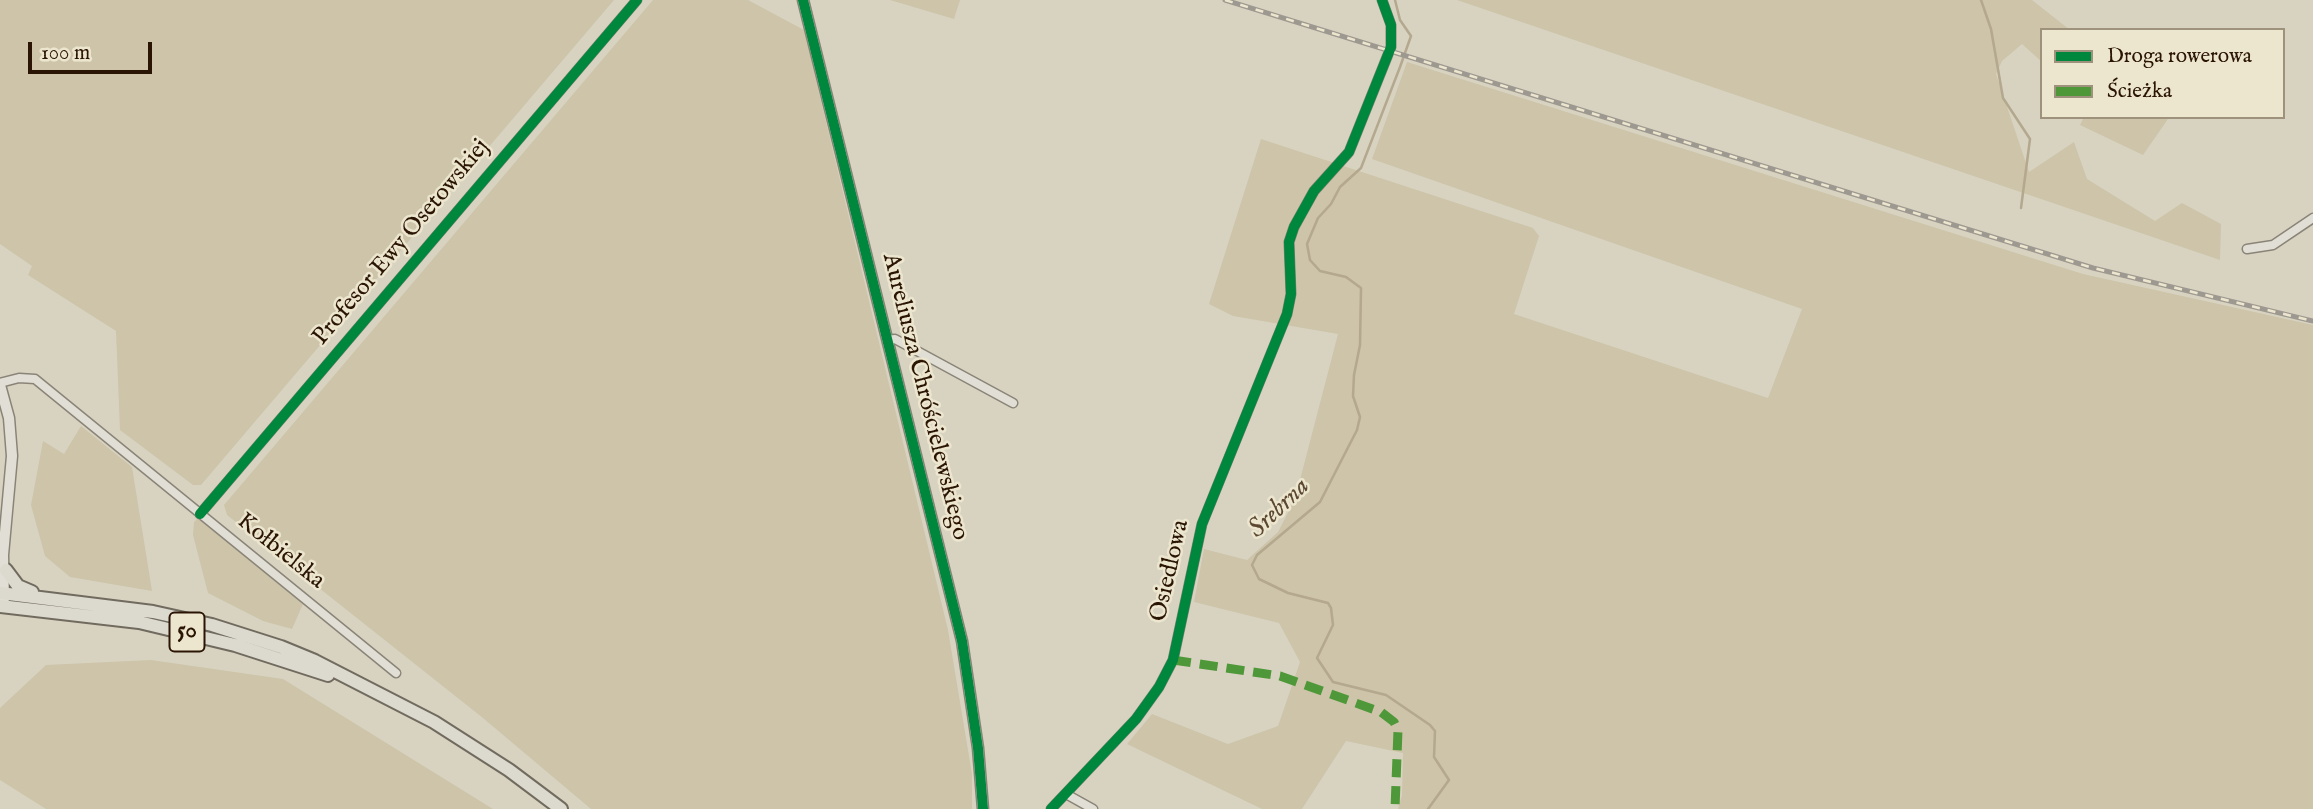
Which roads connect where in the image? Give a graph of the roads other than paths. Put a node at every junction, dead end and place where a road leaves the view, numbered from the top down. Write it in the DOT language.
graph roads {
  1 [pos="636,0"];
  2 [pos="803,0"];
  3 [pos="1382,0"];
  4 [pos="2313,218"];
  5 [pos="2247,249"];
  6 [pos="887,340"];
  7 [pos="0,384"];
  8 [pos="1013,403"];
  9 [pos="200,514"];
  10 [pos="3,563"];
  11 [pos="46,597"];
  12 [pos="2,600"];
  13 [pos="396,673"];
  14 [pos="365,687"];
  15 [pos="1066,794"];
  16 [pos="561,809"];
  17 [pos="983,809"];
  18 [pos="1051,809"];
  19 [pos="1093,809"];
  1 -- 9 [label="street, Profesor Ewy Osetowskiej"];
  2 -- 6 [label="street, Aureliusza Chróścielewskiego"];
  3 -- 15 [label="street, Osiedlowa"];
  4 -- 5 [label="street"];
  6 -- 8 [label="street, Aureliusza Chróścielewskiego"];
  6 -- 17 [label="street, Aureliusza Chróścielewskiego"];
  7 -- 9 [label="street, Kołbielska"];
  7 -- 10 [label="street"];
  9 -- 13 [label="street, Kołbielska"];
  10 -- 11 [label="main road"];
  10 -- 12 [label="street"];
  11 -- 12 [label="main road, 50"];
  11 -- 14 [label="main road, 50"];
  12 -- 14 [label="main road, 50"];
  14 -- 16 [label="main road, 50"];
  15 -- 18 [label="street, Osiedlowa"];
  15 -- 19 [label="street"];
}
